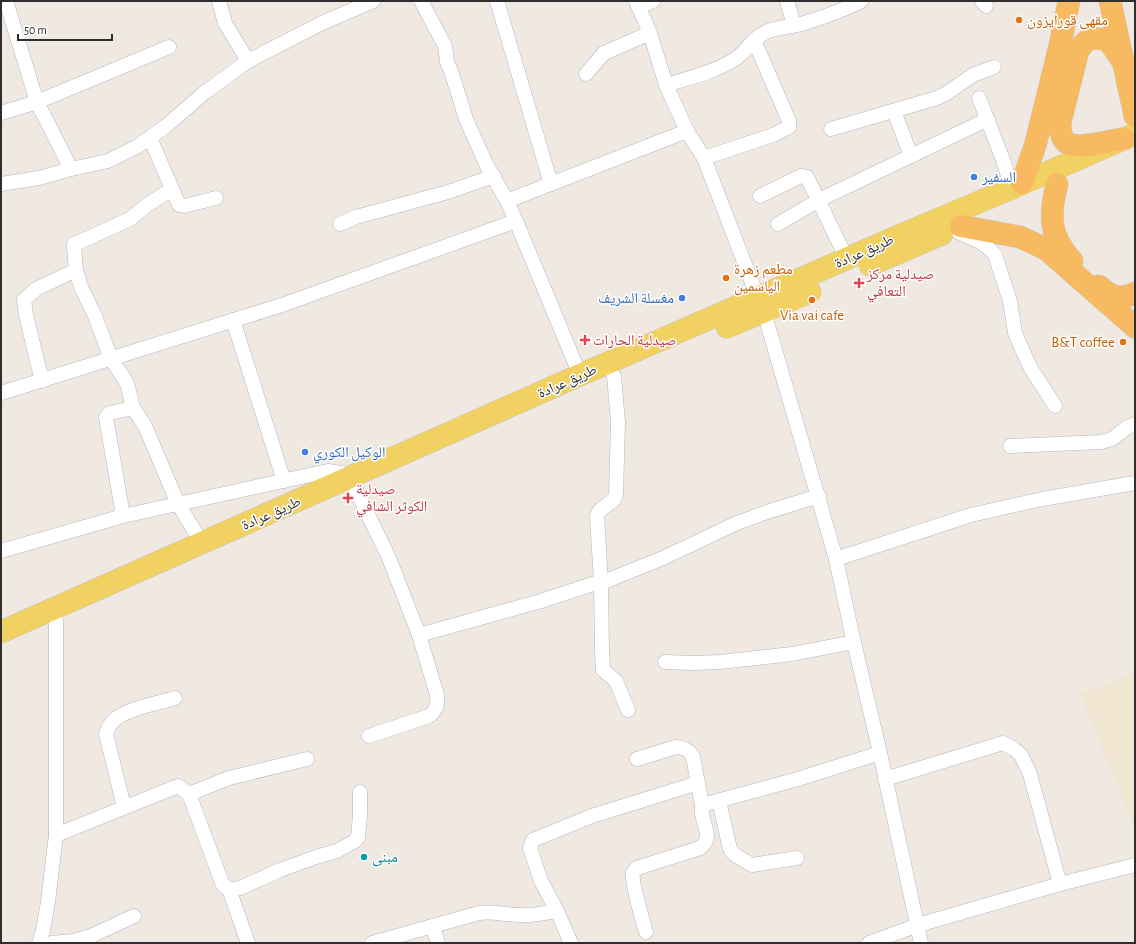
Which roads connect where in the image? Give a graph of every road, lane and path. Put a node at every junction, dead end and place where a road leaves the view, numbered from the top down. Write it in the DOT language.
graph roads {
  1 [pos="6,1"];
  2 [pos="219,1"];
  3 [pos="373,1"];
  4 [pos="421,1"];
  5 [pos="497,1"];
  6 [pos="653,1"];
  7 [pos="787,1"];
  8 [pos="861,1"];
  9 [pos="1069,1"];
  10 [pos="1110,1"];
  11 [pos="637,4"];
  12 [pos="794,25"];
  13 [pos="650,34"];
  14 [pos="754,40"];
  15 [pos="169,47"];
  16 [pos="248,61"];
  17 [pos="994,67"];
  18 [pos="1126,72"];
  19 [pos="586,74"];
  20 [pos="666,85"];
  21 [pos="979,98"];
  22 [pos="37,102"];
  23 [pos="894,111"];
  24 [pos="1,113"];
  25 [pos="1135,116"];
  26 [pos="988,119"];
  27 [pos="831,129"];
  28 [pos="687,131"];
  29 [pos="150,138"];
  30 [pos="1131,140"];
  31 [pos="912,156"];
  32 [pos="704,158"];
  33 [pos="70,169"];
  34 [pos="494,176"];
  35 [pos="1,184"];
  36 [pos="551,184"];
  37 [pos="1057,184"];
  38 [pos="1017,186"];
  39 [pos="172,189"];
  40 [pos="760,196"];
  41 [pos="216,198"];
  42 [pos="819,200"];
  43 [pos="507,201"];
  44 [pos="516,221"];
  45 [pos="340,224"];
  46 [pos="778,224"];
  47 [pos="957,228"];
  48 [pos="847,259"];
  49 [pos="76,270"];
  50 [pos="1135,293"];
  51 [pos="761,305"];
  52 [pos="233,320"];
  53 [pos="1135,327"];
  54 [pos="679,340"];
  55 [pos="111,359"];
  56 [pos="580,375"];
  57 [pos="614,376"];
  58 [pos="42,381"];
  59 [pos="1,393"];
  60 [pos="1055,406"];
  61 [pos="133,408"];
  62 [pos="1135,424"];
  63 [pos="1010,446"];
  64 [pos="284,481"];
  65 [pos="356,483"];
  66 [pos="1135,483"];
  67 [pos="819,496"];
  68 [pos="178,504"];
  69 [pos="123,516"];
  70 [pos="202,543"];
  71 [pos="1,551"];
  72 [pos="836,559"];
  73 [pos="601,583"];
  74 [pos="56,620"];
  75 [pos="1,632"];
  76 [pos="419,635"];
  77 [pos="854,642"];
  78 [pos="1,646"];
  79 [pos="665,662"];
  80 [pos="175,698"];
  81 [pos="628,710"];
  82 [pos="369,736"];
  83 [pos="880,752"];
  84 [pos="636,759"];
  85 [pos="307,760"];
  86 [pos="885,778"];
  87 [pos="698,783"];
  88 [pos="360,792"];
  89 [pos="189,794"];
  90 [pos="719,801"];
  91 [pos="702,805"];
  92 [pos="124,808"];
  93 [pos="56,835"];
  94 [pos="797,858"];
  95 [pos="1135,866"];
  96 [pos="1060,884"];
  97 [pos="229,889"];
  98 [pos="557,911"];
  99 [pos="134,916"];
  100 [pos="918,925"];
  101 [pos="433,927"];
  102 [pos="646,932"];
  103 [pos="39,943"];
  104 [pos="52,943"];
  105 [pos="248,943"];
  106 [pos="372,943"];
  107 [pos="438,943"];
  108 [pos="570,943"];
  109 [pos="869,943"];
  110 [pos="921,943"];
  1 -- 22 [label="street"];
  2 -- 16 [label="street"];
  3 -- 16 [label="street"];
  4 -- 34 [label="street"];
  5 -- 36 [label="street"];
  6 -- 11 [label="street"];
  7 -- 12 [label="street"];
  8 -- 12 [label="street"];
  9 -- 38 [label="highway"];
  10 -- 18 [label="highway"];
  11 -- 13 [label="street"];
  12 -- 14 [label="street"];
  13 -- 19 [label="street"];
  13 -- 20 [label="street"];
  14 -- 20 [label="street"];
  14 -- 32 [label="street"];
  15 -- 22 [label="street"];
  16 -- 29 [label="street"];
  17 -- 23 [label="street"];
  18 -- 25 [label="highway"];
  18 -- 30 [label="highway"];
  20 -- 28 [label="street"];
  21 -- 26 [label="street"];
  22 -- 24 [label="street"];
  22 -- 33 [label="street"];
  23 -- 27 [label="street"];
  23 -- 31 [label="street"];
  26 -- 31 [label="street"];
  26 -- 38 [label="street"];
  28 -- 32 [label="street"];
  28 -- 36 [label="street"];
  29 -- 33 [label="street"];
  29 -- 39 [label="street"];
  30 -- 37 [label="main road, طريق عرادة"];
  30 -- 38 [label="main road, طريق عرادة"];
  31 -- 42 [label="street"];
  32 -- 51 [label="street"];
  33 -- 35 [label="street"];
  34 -- 43 [label="street"];
  34 -- 45 [label="street"];
  36 -- 43 [label="street"];
  37 -- 47 [label="main road, طريق عرادة"];
  37 -- 50 [label="highway"];
  38 -- 48 [label="main road, طريق عرادة"];
  39 -- 41 [label="street"];
  39 -- 49 [label="street"];
  40 -- 42 [label="street"];
  42 -- 46 [label="street"];
  42 -- 48 [label="street"];
  43 -- 44 [label="street"];
  44 -- 52 [label="street"];
  44 -- 56 [label="street"];
  47 -- 51 [label="main road, طريق عرادة"];
  47 -- 53 [label="highway"];
  47 -- 60 [label="street"];
  48 -- 51 [label="main road, طريق عرادة"];
  49 -- 55 [label="street"];
  49 -- 58 [label="street"];
  51 -- 54 [label="main road, طريق عرادة"];
  51 -- 67 [label="street"];
  52 -- 55 [label="street"];
  52 -- 64 [label="street"];
  54 -- 56 [label="main road, طريق عرادة"];
  54 -- 57 [label="main road, طريق عرادة"];
  55 -- 58 [label="street"];
  55 -- 61 [label="street"];
  56 -- 65 [label="main road, طريق عرادة"];
  57 -- 65 [label="main road, طريق عرادة"];
  57 -- 73 [label="street"];
  58 -- 59 [label="street"];
  61 -- 68 [label="street"];
  61 -- 69 [label="street"];
  62 -- 63 [label="street"];
  64 -- 65 [label="street"];
  64 -- 68 [label="street"];
  65 -- 70 [label="main road, طريق عرادة"];
  65 -- 74 [label="main road, طريق عرادة"];
  65 -- 76 [label="street"];
  66 -- 72 [label="street"];
  67 -- 72 [label="street"];
  67 -- 73 [label="street"];
  68 -- 69 [label="street"];
  68 -- 70 [label="street"];
  69 -- 71 [label="street"];
  70 -- 75 [label="main road, طريق عرادة"];
  72 -- 77 [label="street"];
  73 -- 76 [label="street"];
  73 -- 81 [label="street"];
  74 -- 78 [label="main road, طريق عرادة"];
  74 -- 93 [label="street"];
  76 -- 82 [label="street"];
  77 -- 79 [label="street"];
  77 -- 83 [label="street"];
  80 -- 92 [label="street"];
  83 -- 86 [label="street"];
  83 -- 90 [label="street"];
  84 -- 87 [label="street"];
  85 -- 89 [label="street"];
  86 -- 96 [label="street"];
  86 -- 100 [label="street"];
  87 -- 91 [label="street"];
  87 -- 98 [label="street"];
  88 -- 97 [label="street"];
  89 -- 92 [label="street"];
  89 -- 97 [label="street"];
  90 -- 91 [label="street"];
  90 -- 94 [label="street"];
  91 -- 102 [label="street"];
  92 -- 93 [label="street"];
  93 -- 103 [label="street"];
  95 -- 96 [label="street"];
  96 -- 100 [label="street"];
  97 -- 105 [label="street"];
  98 -- 101 [label="street"];
  98 -- 108 [label="street"];
  99 -- 104 [label="street"];
  100 -- 109 [label="street"];
  100 -- 110 [label="street"];
  101 -- 106 [label="street"];
  101 -- 107 [label="street"];
}
